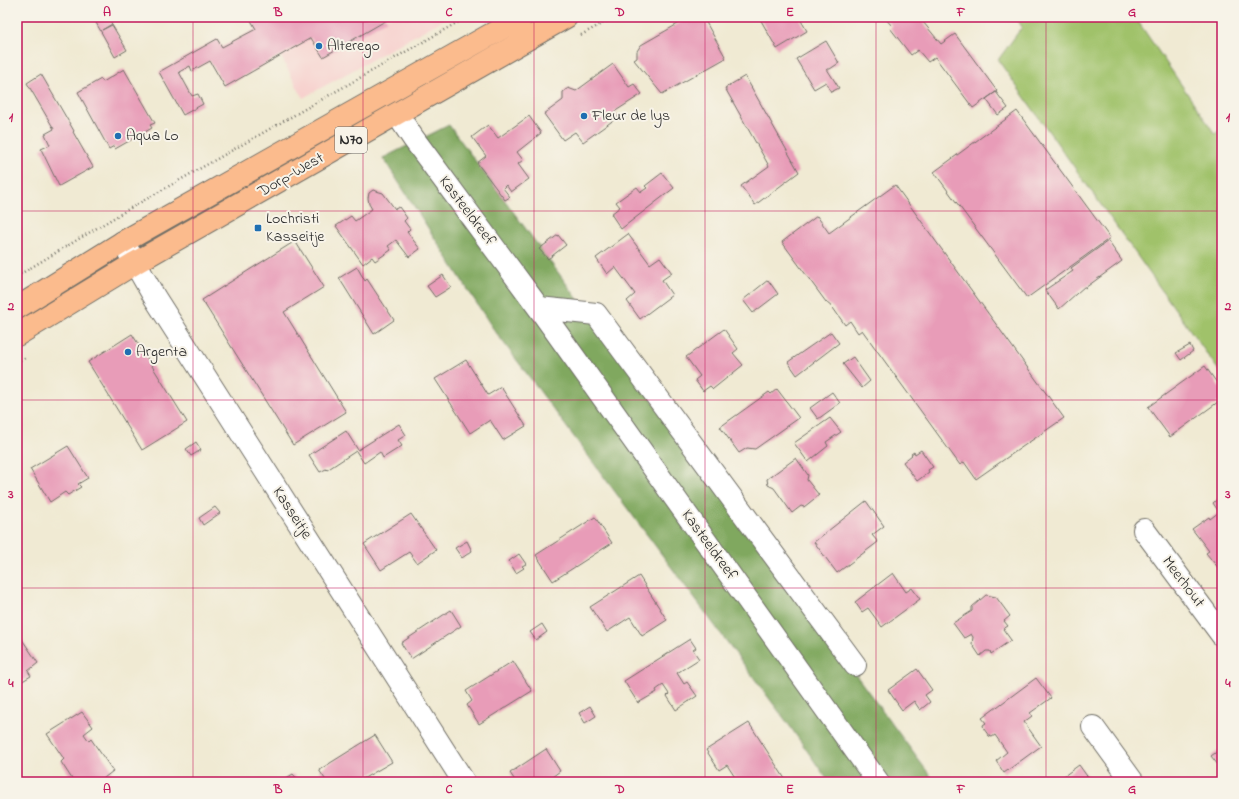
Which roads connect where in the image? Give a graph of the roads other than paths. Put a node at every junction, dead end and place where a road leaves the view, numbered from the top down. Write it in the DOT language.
graph roads {
  1 [pos="522,17"];
  2 [pos="566,17"];
  3 [pos="397,114"];
  4 [pos="123,242"];
  5 [pos="136,263"];
  6 [pos="17,308"];
  7 [pos="539,308"];
  8 [pos="17,335"];
  9 [pos="1144,530"];
  10 [pos="1222,635"];
  11 [pos="855,665"];
  12 [pos="1093,727"];
  13 [pos="464,782"];
  14 [pos="878,782"];
  15 [pos="1133,782"];
  1 -- 4 [label="main road, Dorp-West / N70"];
  2 -- 3 [label="main road, Dorp-West / N70"];
  3 -- 5 [label="main road, Dorp-West / N70"];
  3 -- 7 [label="street, Kasteeldreef"];
  4 -- 5 [label="street, Kasseitje"];
  4 -- 6 [label="main road, Dorp-West / N70"];
  5 -- 8 [label="main road, Dorp-West / N70"];
  5 -- 13 [label="street, Kasseitje"];
  7 -- 11 [label="street"];
  7 -- 14 [label="street, Kasteeldreef"];
  9 -- 10 [label="street, Meerhout"];
  12 -- 15 [label="street"];
}
